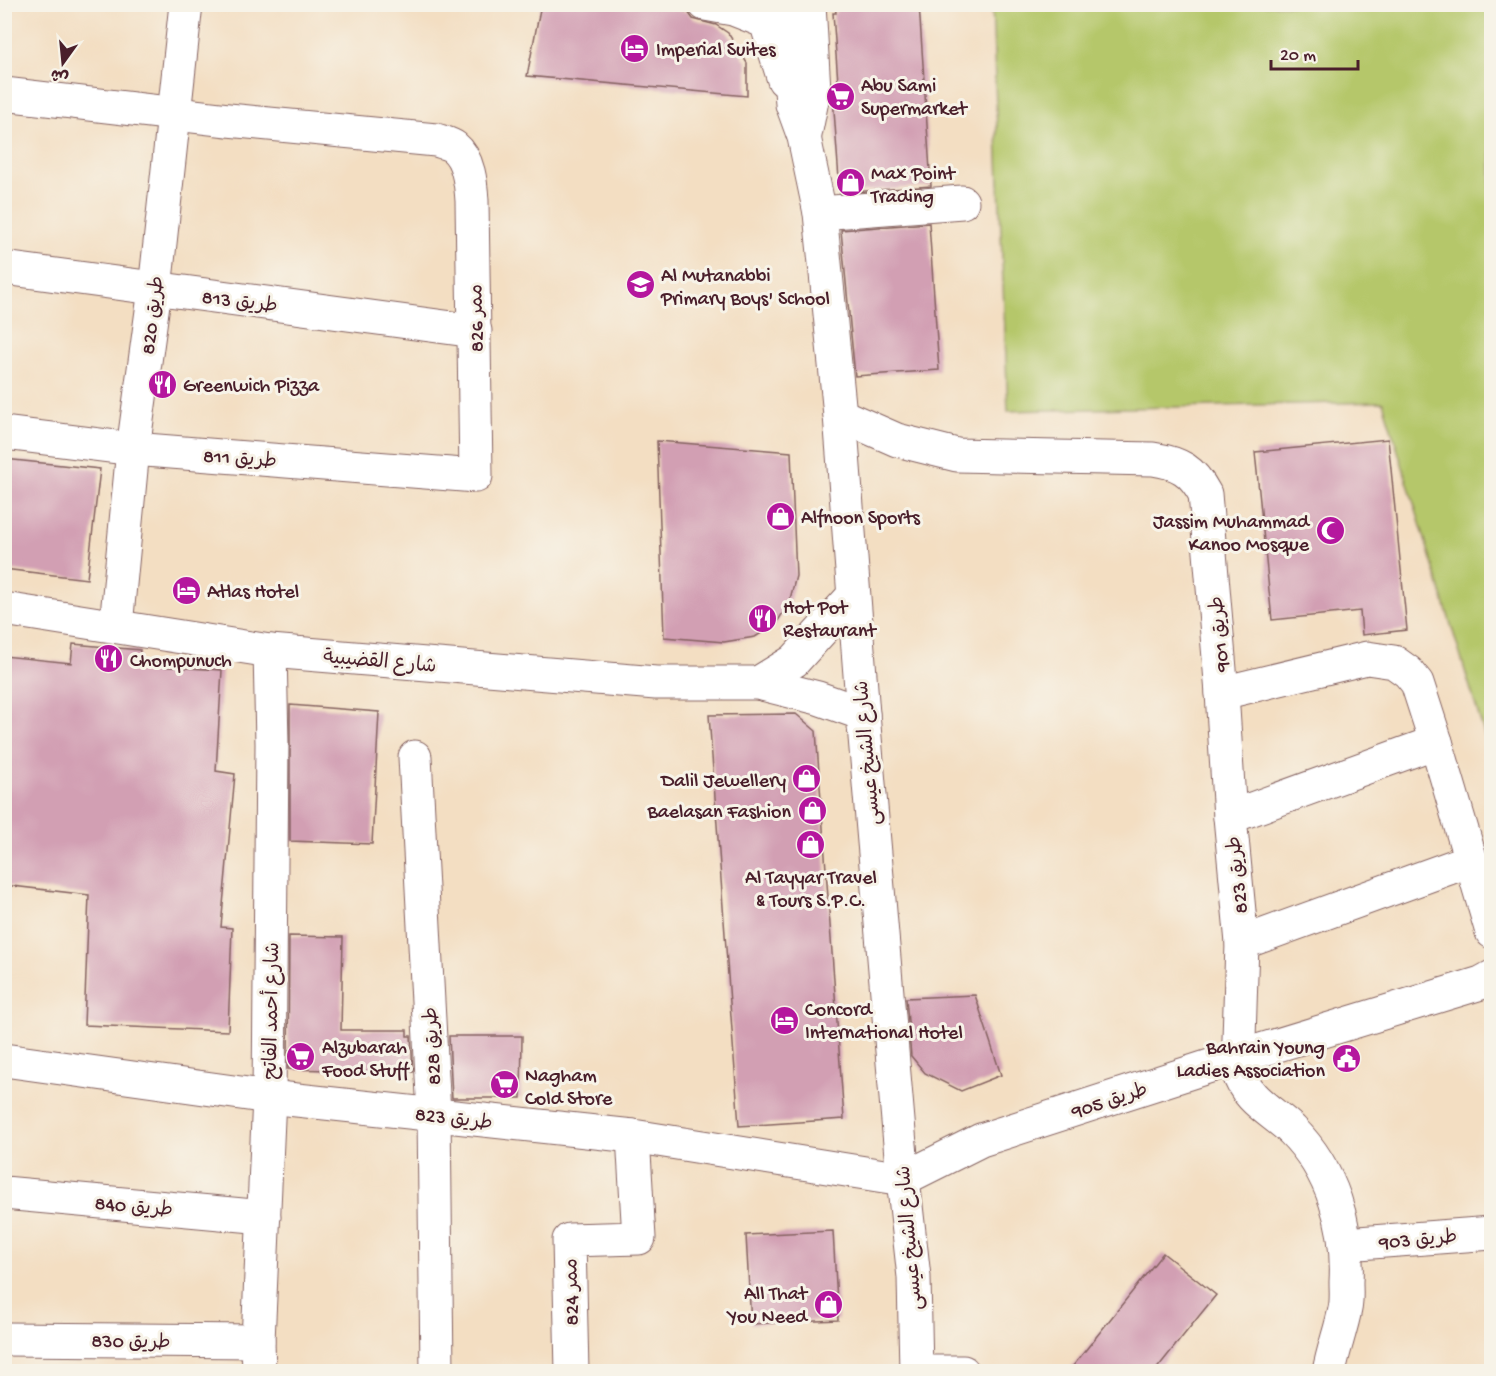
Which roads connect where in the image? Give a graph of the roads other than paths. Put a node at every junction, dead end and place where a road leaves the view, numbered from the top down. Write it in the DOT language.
graph roads {
  1 [pos="186,4"];
  2 [pos="705,4"];
  3 [pos="784,4"];
  4 [pos="809,4"];
  5 [pos="4,94"];
  6 [pos="792,104"];
  7 [pos="173,114"];
  8 [pos="804,137"];
  9 [pos="962,202"];
  10 [pos="820,213"];
  11 [pos="4,268"];
  12 [pos="155,289"];
  13 [pos="475,330"];
  14 [pos="840,415"];
  15 [pos="4,433"];
  16 [pos="133,449"];
  17 [pos="476,476"];
  18 [pos="852,597"];
  19 [pos="4,609"];
  20 [pos="116,626"];
  21 [pos="270,651"];
  22 [pos="758,683"];
  23 [pos="1222,693"];
  24 [pos="862,714"];
  25 [pos="1436,741"];
  26 [pos="415,757"];
  27 [pos="1230,817"];
  28 [pos="1471,860"];
  29 [pos="1491,932"];
  30 [pos="1242,943"];
  31 [pos="1491,977"];
  32 [pos="1238,1057"];
  33 [pos="4,1060"];
  34 [pos="269,1097"];
  35 [pos="434,1114"];
  36 [pos="633,1137"];
  37 [pos="903,1179"];
  38 [pos="4,1193"];
  39 [pos="264,1217"];
  40 [pos="1491,1233"];
  41 [pos="1346,1244"];
  42 [pos="4,1339"];
  43 [pos="259,1356"];
  44 [pos="437,1371"];
  45 [pos="572,1371"];
  46 [pos="916,1371"];
  47 [pos="931,1371"];
  48 [pos="963,1371"];
  49 [pos="1329,1371"];
  1 -- 7 [label="street, طريق 820"];
  2 -- 6 [label="street"];
  3 -- 6 [label="street, شارع الشيخ عيسى"];
  4 -- 8 [label="street, شارع الشيخ عيسى"];
  5 -- 7 [label="street"];
  6 -- 8 [label="street, شارع الشيخ عيسى"];
  7 -- 12 [label="street, طريق 820"];
  7 -- 13 [label="street, ممر 826"];
  8 -- 10 [label="street, شارع الشيخ عيسى"];
  9 -- 10 [label="street"];
  10 -- 14 [label="street, شارع الشيخ عيسى"];
  11 -- 12 [label="street, طريق 813"];
  12 -- 13 [label="street, طريق 813"];
  12 -- 16 [label="street, طريق 820"];
  13 -- 17 [label="street, ممر 826"];
  14 -- 18 [label="street, شارع الشيخ عيسى"];
  14 -- 23 [label="street, طريق 901"];
  15 -- 16 [label="street, طريق 811"];
  16 -- 17 [label="street, طريق 811"];
  16 -- 20 [label="street, طريق 820"];
  18 -- 22 [label="street"];
  18 -- 24 [label="street, شارع الشيخ عيسى"];
  19 -- 20 [label="street, شارع القضيبية"];
  20 -- 21 [label="street, شارع القضيبية"];
  21 -- 22 [label="street, شارع القضيبية"];
  21 -- 34 [label="street, شارع أحمد الفاتح"];
  22 -- 24 [label="street, شارع القضيبية"];
  23 -- 25 [label="street, طريق 901"];
  23 -- 27 [label="street, طريق 823"];
  24 -- 37 [label="street, شارع الشيخ عيسى"];
  25 -- 27 [label="street"];
  25 -- 28 [label="street, طريق 901"];
  26 -- 35 [label="street, طريق 828"];
  27 -- 30 [label="street, طريق 823"];
  28 -- 29 [label="street, طريق 901"];
  28 -- 30 [label="street"];
  30 -- 32 [label="street, طريق 823"];
  31 -- 32 [label="street, طريق 905"];
  32 -- 37 [label="street, طريق 905"];
  32 -- 41 [label="street"];
  33 -- 34 [label="street, طريق 823"];
  34 -- 35 [label="street, طريق 823"];
  34 -- 39 [label="street, شارع أحمد الفاتح"];
  35 -- 36 [label="street, طريق 823"];
  35 -- 44 [label="street, طريق 828"];
  36 -- 37 [label="street, طريق 823"];
  36 -- 45 [label="street, ممر 824"];
  37 -- 46 [label="street, شارع الشيخ عيسى"];
  38 -- 39 [label="street, طريق 840"];
  39 -- 43 [label="street, شارع أحمد الفاتح"];
  40 -- 41 [label="street, طريق 903"];
  41 -- 49 [label="street"];
  42 -- 43 [label="street, طريق 830"];
  47 -- 48 [label="street"];
}
